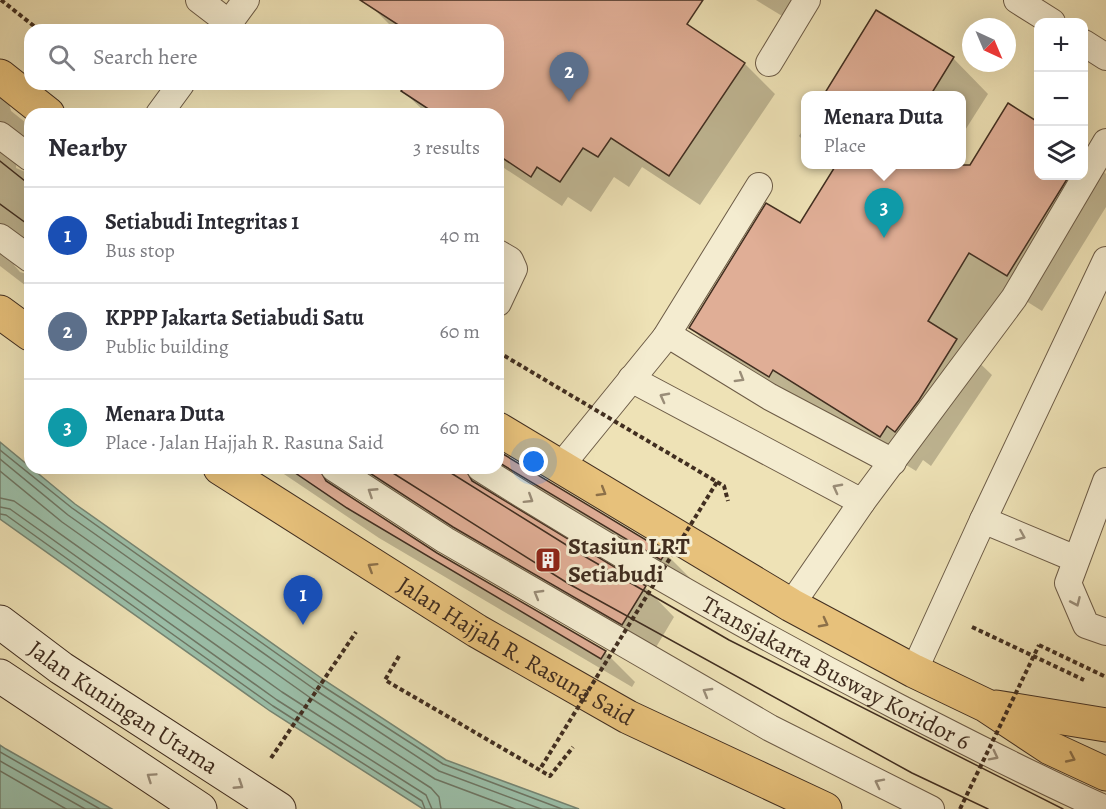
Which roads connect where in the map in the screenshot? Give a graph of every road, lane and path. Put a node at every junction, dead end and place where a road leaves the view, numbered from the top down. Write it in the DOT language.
graph roads {
  1 [pos="1,0"];
  2 [pos="198,0"];
  3 [pos="246,0"];
  4 [pos="807,0"];
  5 [pos="1017,0"];
  6 [pos="1046,18"];
  7 [pos="32,24"];
  8 [pos="224,24"];
  9 [pos="228,24"];
  10 [pos="1088,46"];
  11 [pos="1106,57"];
  12 [pos="769,63"];
  13 [pos="0,76"];
  14 [pos="177,90"];
  15 [pos="40,108"];
  16 [pos="163,108"];
  17 [pos="0,135"];
  18 [pos="1106,142"];
  19 [pos="24,153"];
  20 [pos="759,186"];
  21 [pos="0,237"];
  22 [pos="24,255"];
  23 [pos="504,256"];
  24 [pos="1106,260"];
  25 [pos="504,290"];
  26 [pos="0,312"];
  27 [pos="24,330"];
  28 [pos="665,339"];
  29 [pos="504,356"];
  30 [pos="631,379"];
  31 [pos="504,433"];
  32 [pos="893,462"];
  33 [pos="560,467"];
  34 [pos="229,474"];
  35 [pos="343,474"];
  36 [pos="489,474"];
  37 [pos="1106,481"];
  38 [pos="717,483"];
  39 [pos="728,501"];
  40 [pos="862,502"];
  41 [pos="983,520"];
  42 [pos="1076,559"];
  43 [pos="791,605"];
  44 [pos="973,618"];
  45 [pos="0,622"];
  46 [pos="356,632"];
  47 [pos="1106,632"];
  48 [pos="1039,645"];
  49 [pos="399,656"];
  50 [pos="914,671"];
  51 [pos="0,676"];
  52 [pos="1085,680"];
  53 [pos="985,705"];
  54 [pos="1106,725"];
  55 [pos="282,741"];
  56 [pos="573,747"];
  57 [pos="540,769"];
  58 [pos="1106,774"];
  59 [pos="200,809"];
  60 [pos="279,809"];
  61 [pos="825,809"];
  62 [pos="932,809"];
  63 [pos="960,809"];
  64 [pos="1106,809"];
  1 -- 7 [label="path"];
  2 -- 8 [label="lane"];
  3 -- 9 [label="lane"];
  4 -- 12 [label="lane"];
  5 -- 6 [label="lane"];
  10 -- 11 [label="lane"];
  13 -- 15 [label="main road"];
  14 -- 16 [label="lane"];
  17 -- 19 [label="lane"];
  18 -- 32 [label="lane"];
  20 -- 28 [label="lane"];
  21 -- 22 [label="lane"];
  23 -- 25 [label="lane"];
  24 -- 41 [label="lane"];
  26 -- 27 [label="main road"];
  28 -- 30 [label="lane"];
  28 -- 32 [label="lane, one-way"];
  29 -- 38 [label="path, bridge"];
  30 -- 33 [label="lane"];
  40 -- 30 [label="lane, one-way"];
  31 -- 33 [label="main road"];
  32 -- 40 [label="lane"];
  33 -- 43 [label="main road, one-way"];
  61 -- 34 [label="main road, Jalan Hajjah R. Rasuna Said, one-way"];
  62 -- 35 [label="lane, one-way"];
  36 -- 64 [label="lane, Transjakarta Busway Koridor 6, one-way"];
  37 -- 42 [label="lane"];
  38 -- 39 [label="path, bridge"];
  38 -- 57 [label="path, bridge"];
  40 -- 43 [label="lane"];
  41 -- 42 [label="lane, one-way"];
  41 -- 50 [label="lane"];
  42 -- 47 [label="lane, one-way"];
  43 -- 50 [label="main road, one-way"];
  44 -- 52 [label="path"];
  45 -- 60 [label="main road, Jalan Kuningan Utama, one-way"];
  46 -- 55 [label="path"];
  48 -- 63 [label="path, bridge"];
  49 -- 57 [label="path"];
  50 -- 53 [label="main road"];
  59 -- 51 [label="main road, Jalan Kuningan Utama, one-way"];
  53 -- 54 [label="main road"];
  53 -- 58 [label="main road, one-way"];
  56 -- 57 [label="path"];
}
